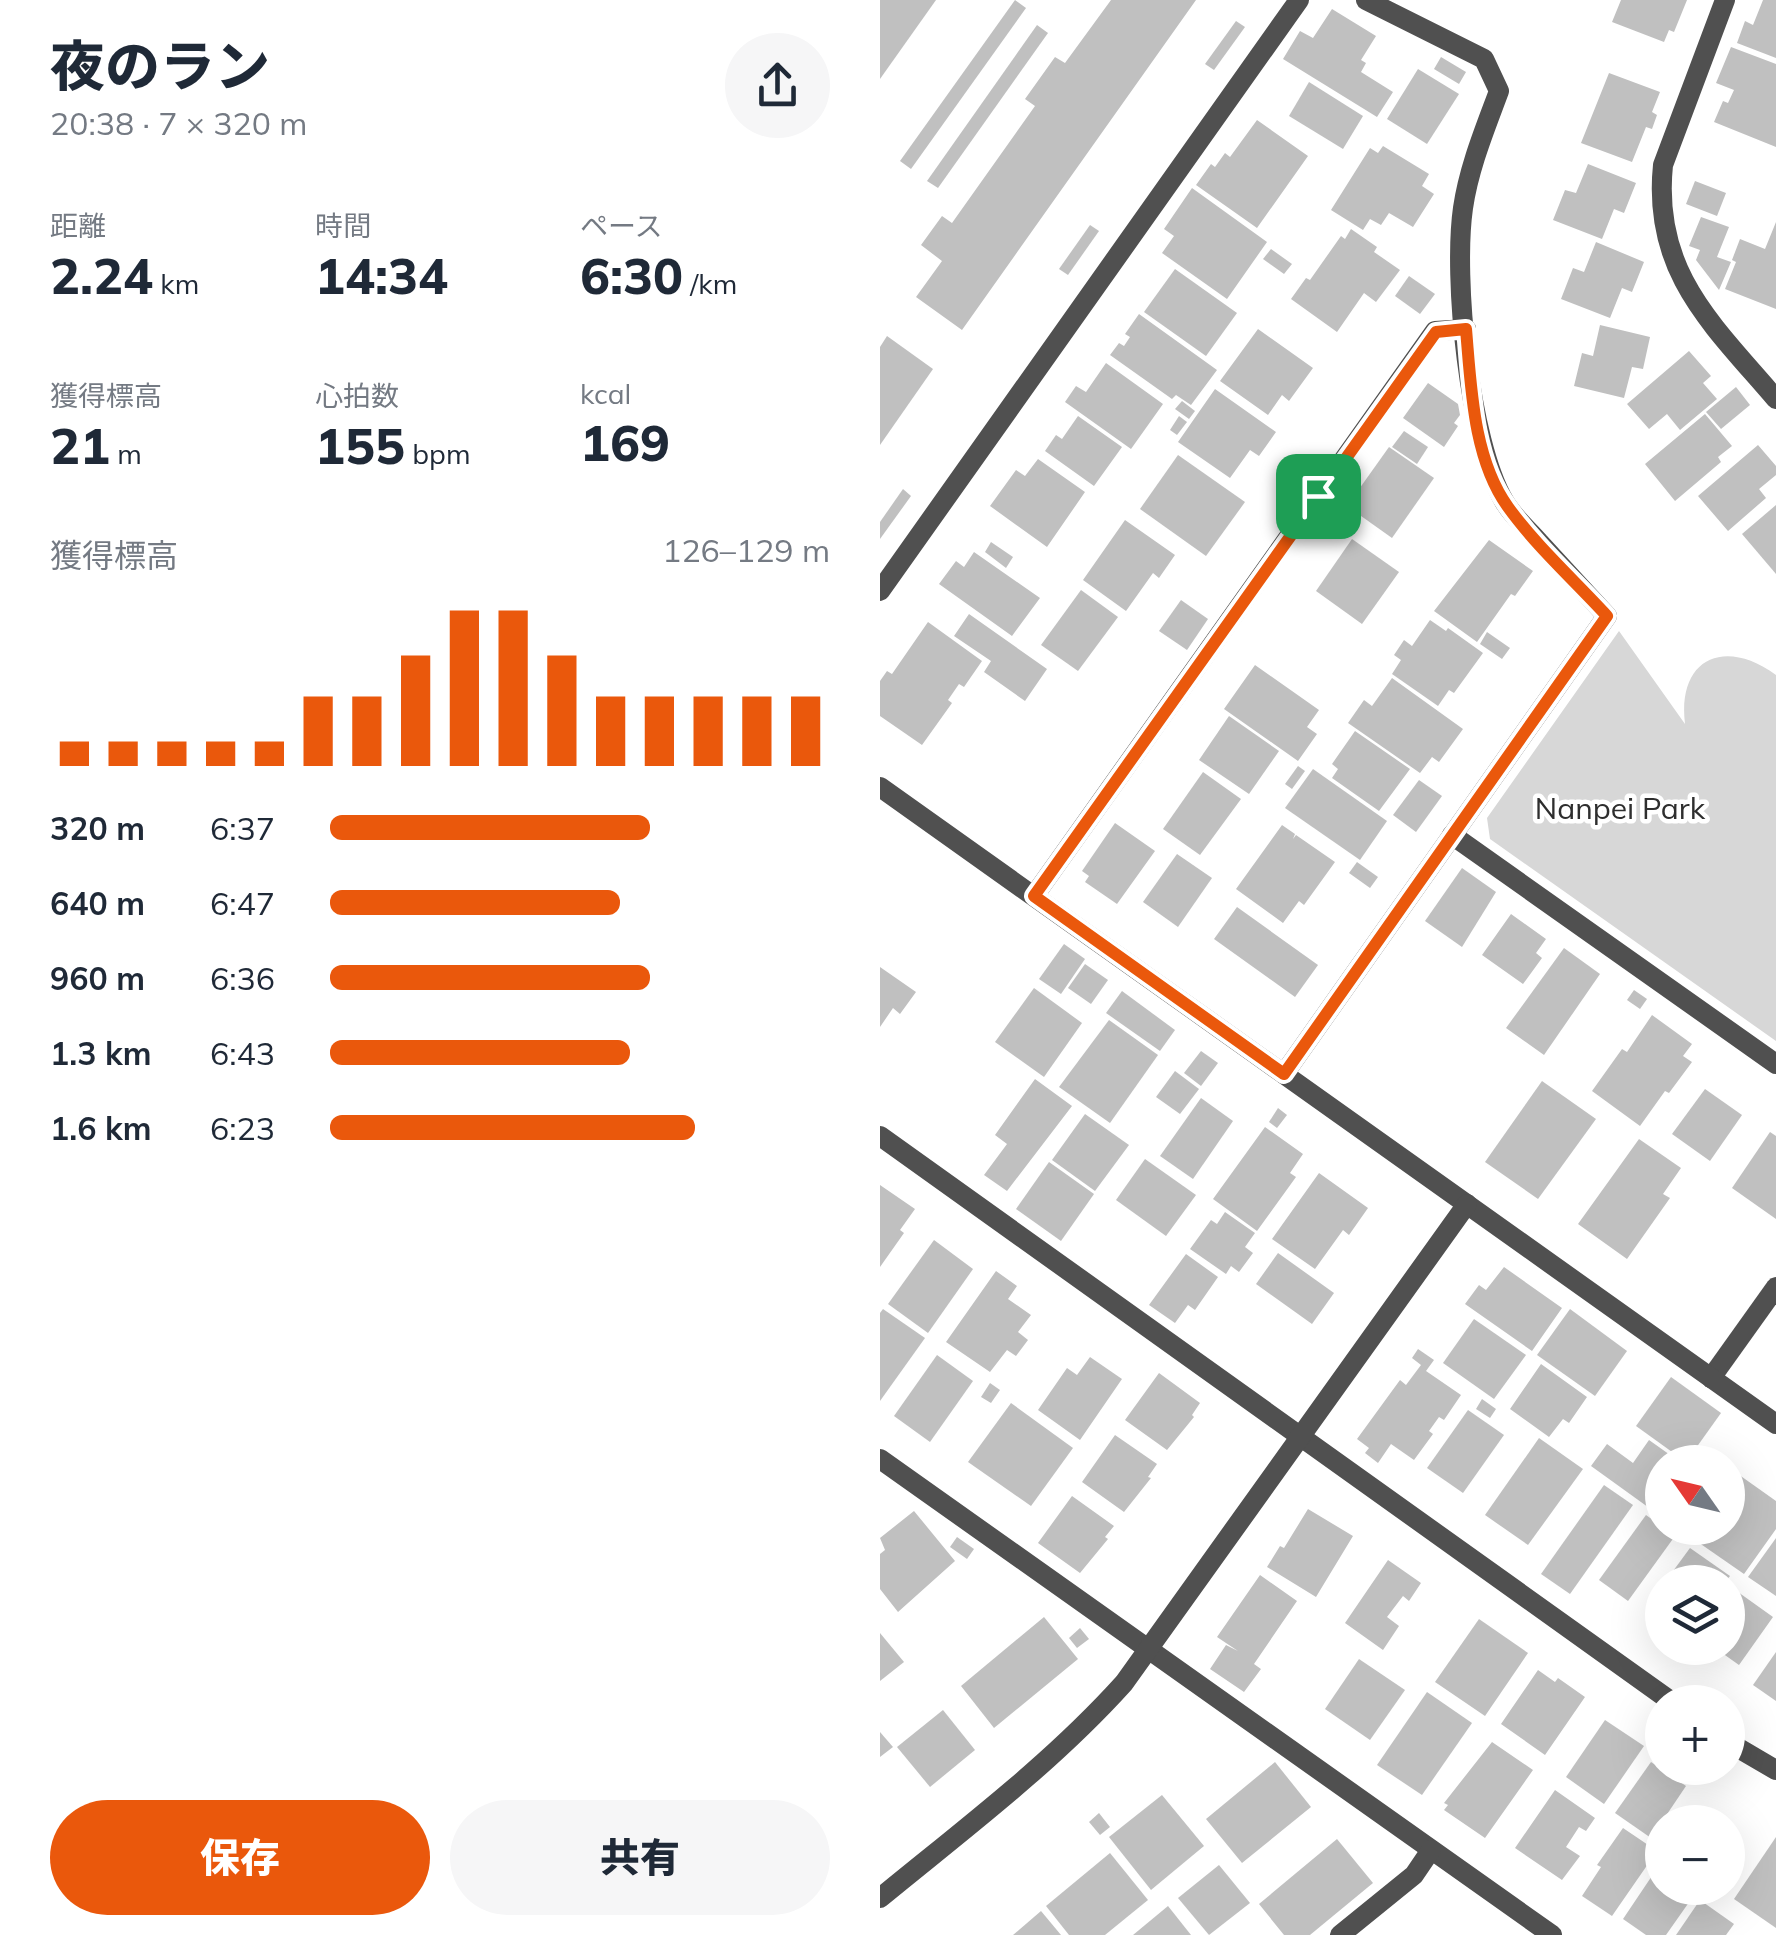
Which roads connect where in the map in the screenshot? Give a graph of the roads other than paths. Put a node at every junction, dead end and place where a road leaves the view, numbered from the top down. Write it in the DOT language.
graph roads {
  1 [pos="1300,0"];
  2 [pos="1366,0"];
  3 [pos="1724,0"];
  4 [pos="1466,329"];
  5 [pos="1776,399"];
  6 [pos="880,591"];
  7 [pos="880,787"];
  8 [pos="1452,835"];
  9 [pos="1034,896"];
  10 [pos="1776,1064"];
  11 [pos="1284,1074"];
  12 [pos="880,1136"];
  13 [pos="1468,1204"];
  14 [pos="1776,1287"];
  15 [pos="1711,1378"];
  16 [pos="1776,1424"];
  17 [pos="1301,1438"];
  18 [pos="882,1464"];
  19 [pos="1149,1651"];
  20 [pos="1648,1685"];
  21 [pos="1745,1752"];
  22 [pos="1776,1770"];
  23 [pos="1432,1850"];
  24 [pos="880,1898"];
  25 [pos="1340,1935"];
  26 [pos="1552,1935"];
  1 -- 6 [label="street"];
  2 -- 4 [label="street"];
  3 -- 5 [label="street"];
  4 -- 8 [label="street"];
  4 -- 9 [label="street"];
  7 -- 9 [label="street"];
  8 -- 10 [label="street"];
  8 -- 11 [label="street"];
  9 -- 11 [label="street"];
  11 -- 13 [label="street"];
  12 -- 17 [label="street"];
  13 -- 15 [label="street"];
  13 -- 17 [label="street"];
  14 -- 15 [label="street"];
  15 -- 16 [label="street"];
  17 -- 19 [label="street"];
  17 -- 20 [label="street"];
  18 -- 19 [label="street"];
  19 -- 23 [label="street"];
  19 -- 24 [label="street"];
  21 -- 22 [label="street"];
  23 -- 25 [label="street"];
  23 -- 26 [label="street"];
}
